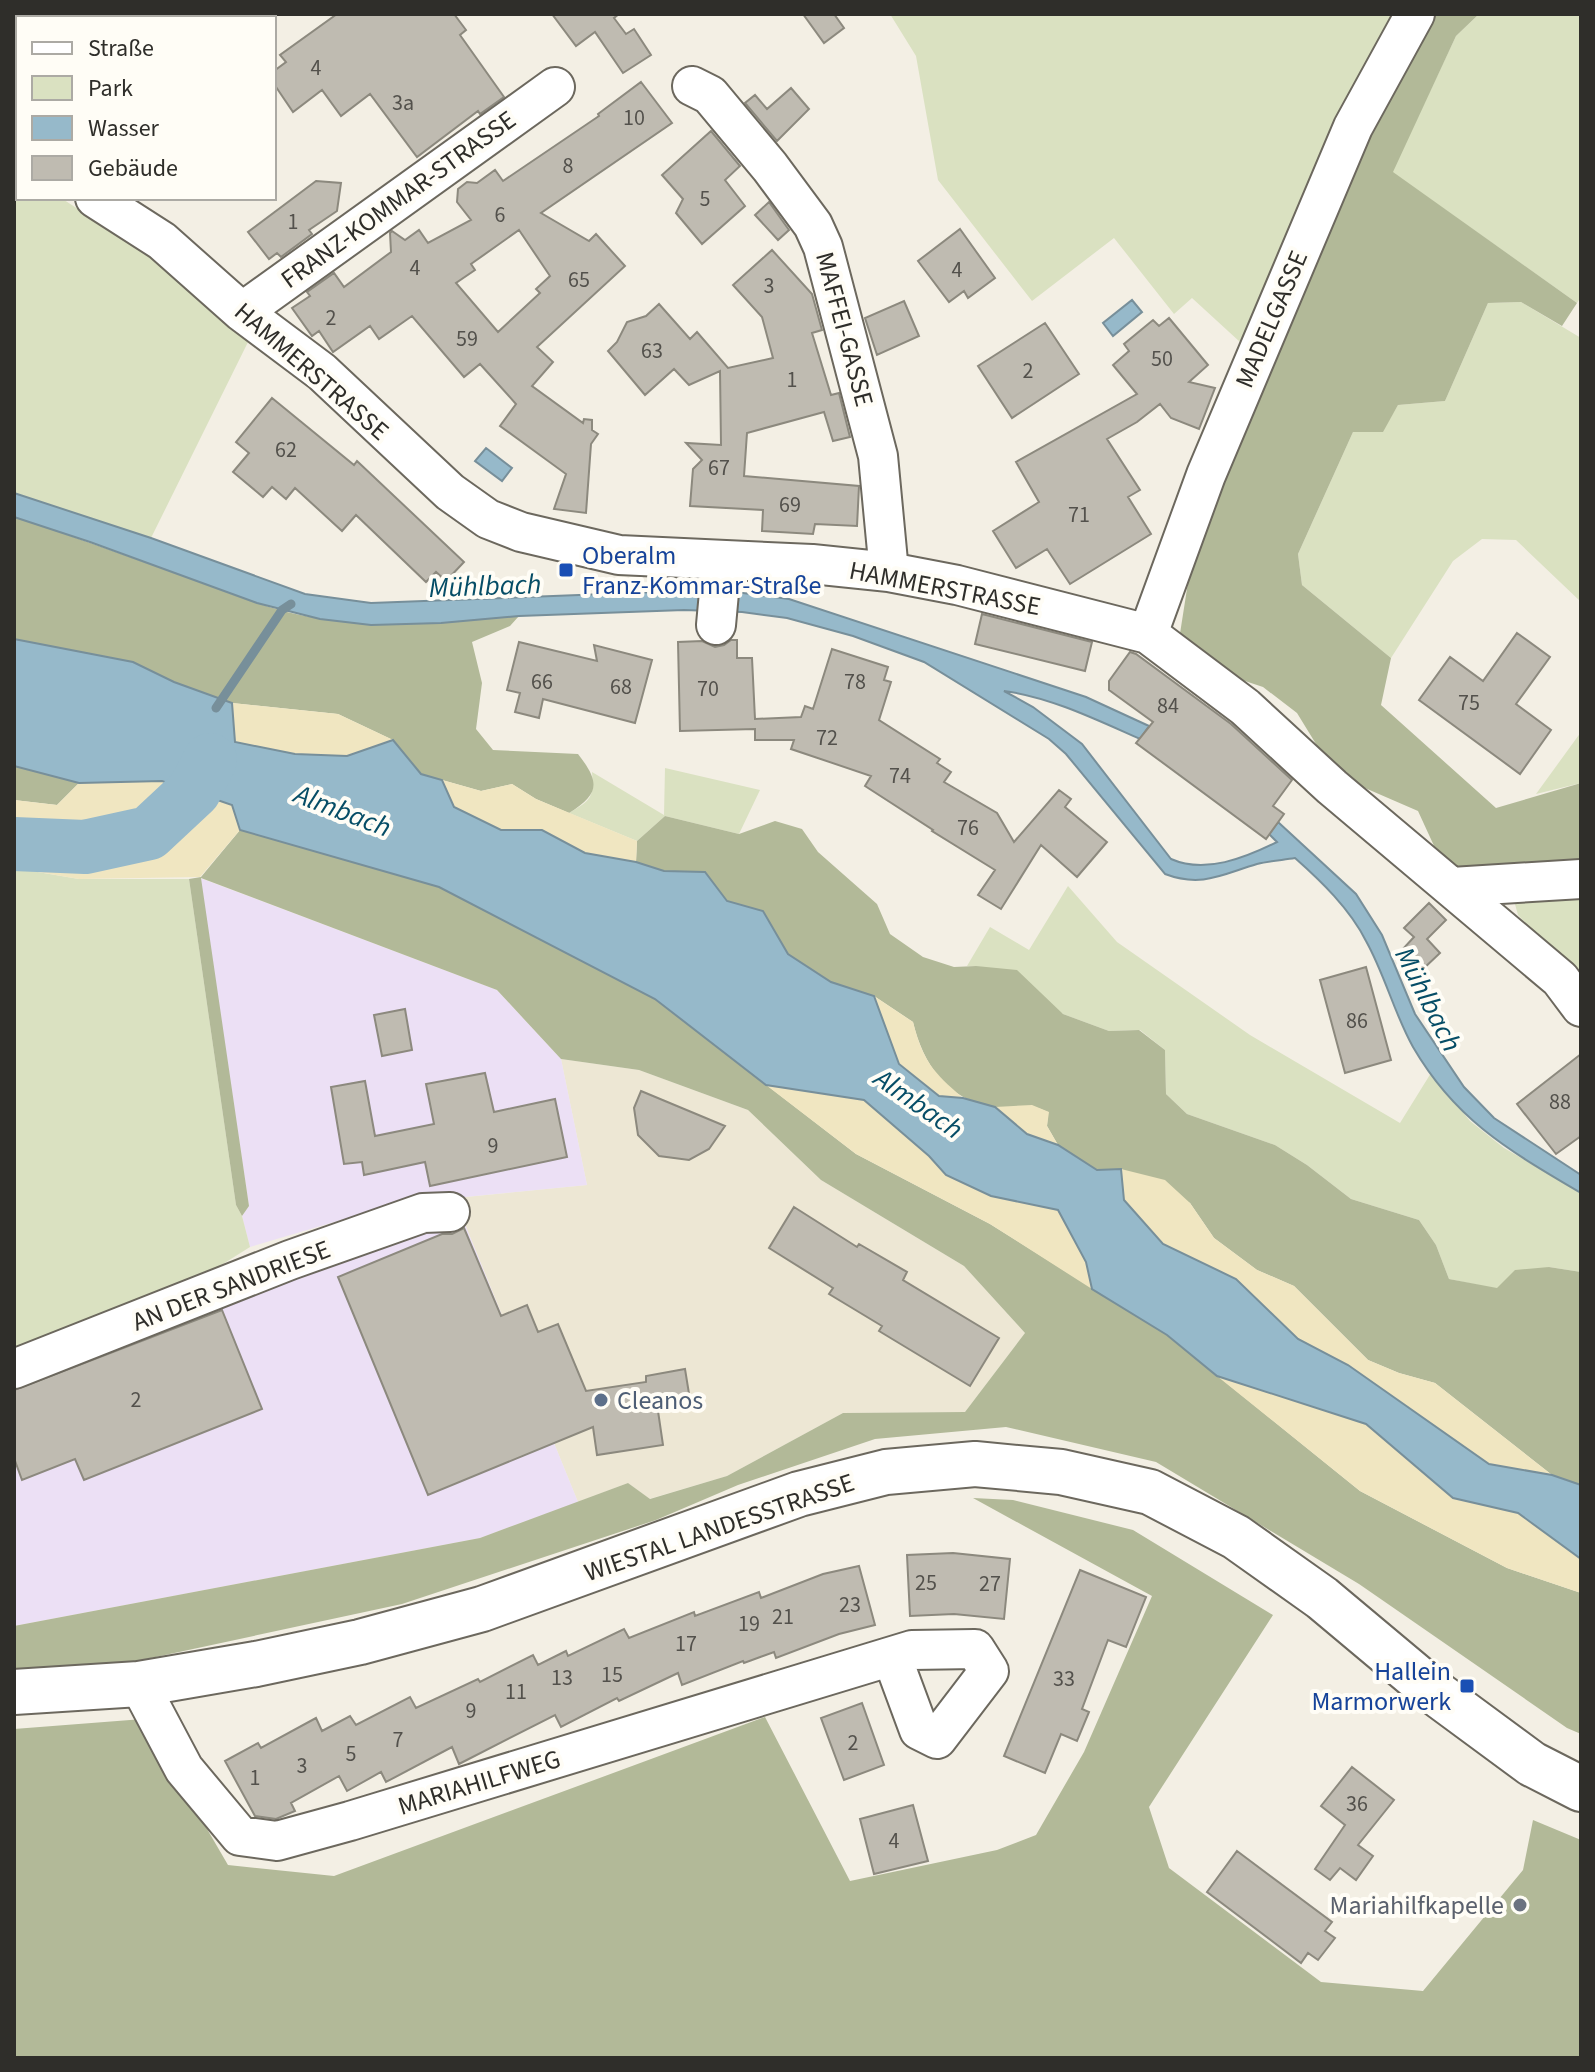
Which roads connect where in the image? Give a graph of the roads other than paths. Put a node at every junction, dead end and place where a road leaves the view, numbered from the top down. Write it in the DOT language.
graph roads {
  1 [pos="1415,14"];
  2 [pos="692,86"];
  3 [pos="555,87"];
  4 [pos="98,200"];
  5 [pos="242,312"];
  6 [pos="721,568"];
  7 [pos="889,572"];
  8 [pos="716,619"];
  9 [pos="1148,634"];
  10 [pos="1581,879"];
  11 [pos="1452,887"];
  12 [pos="1581,1007"];
  13 [pos="450,1212"];
  14 [pos="14,1369"];
  15 [pos="892,1657"];
  16 [pos="139,1684"];
  17 [pos="14,1692"];
  18 [pos="1581,1789"];
  1 -- 9 [label="street, MADELGASSE"];
  2 -- 7 [label="street, MAFFEI-GASSE"];
  3 -- 5 [label="street, FRANZ-KOMMAR-STRASSE"];
  4 -- 5 [label="street, HAMMERSTRASSE"];
  5 -- 6 [label="street, HAMMERSTRASSE"];
  6 -- 7 [label="street, HAMMERSTRASSE"];
  6 -- 8 [label="street"];
  7 -- 9 [label="street, HAMMERSTRASSE"];
  9 -- 11 [label="street, HAMMERSTRASSE"];
  10 -- 11 [label="street"];
  11 -- 12 [label="street, HAMMERSTRASSE"];
  13 -- 14 [label="street, AN DER SANDRIESE"];
  15 -- 16 [label="street, MARIAHILFWEG"];
  16 -- 17 [label="main road, WIESTAL LANDESSTRASSE"];
  16 -- 18 [label="main road, WIESTAL LANDESSTRASSE"];
}
